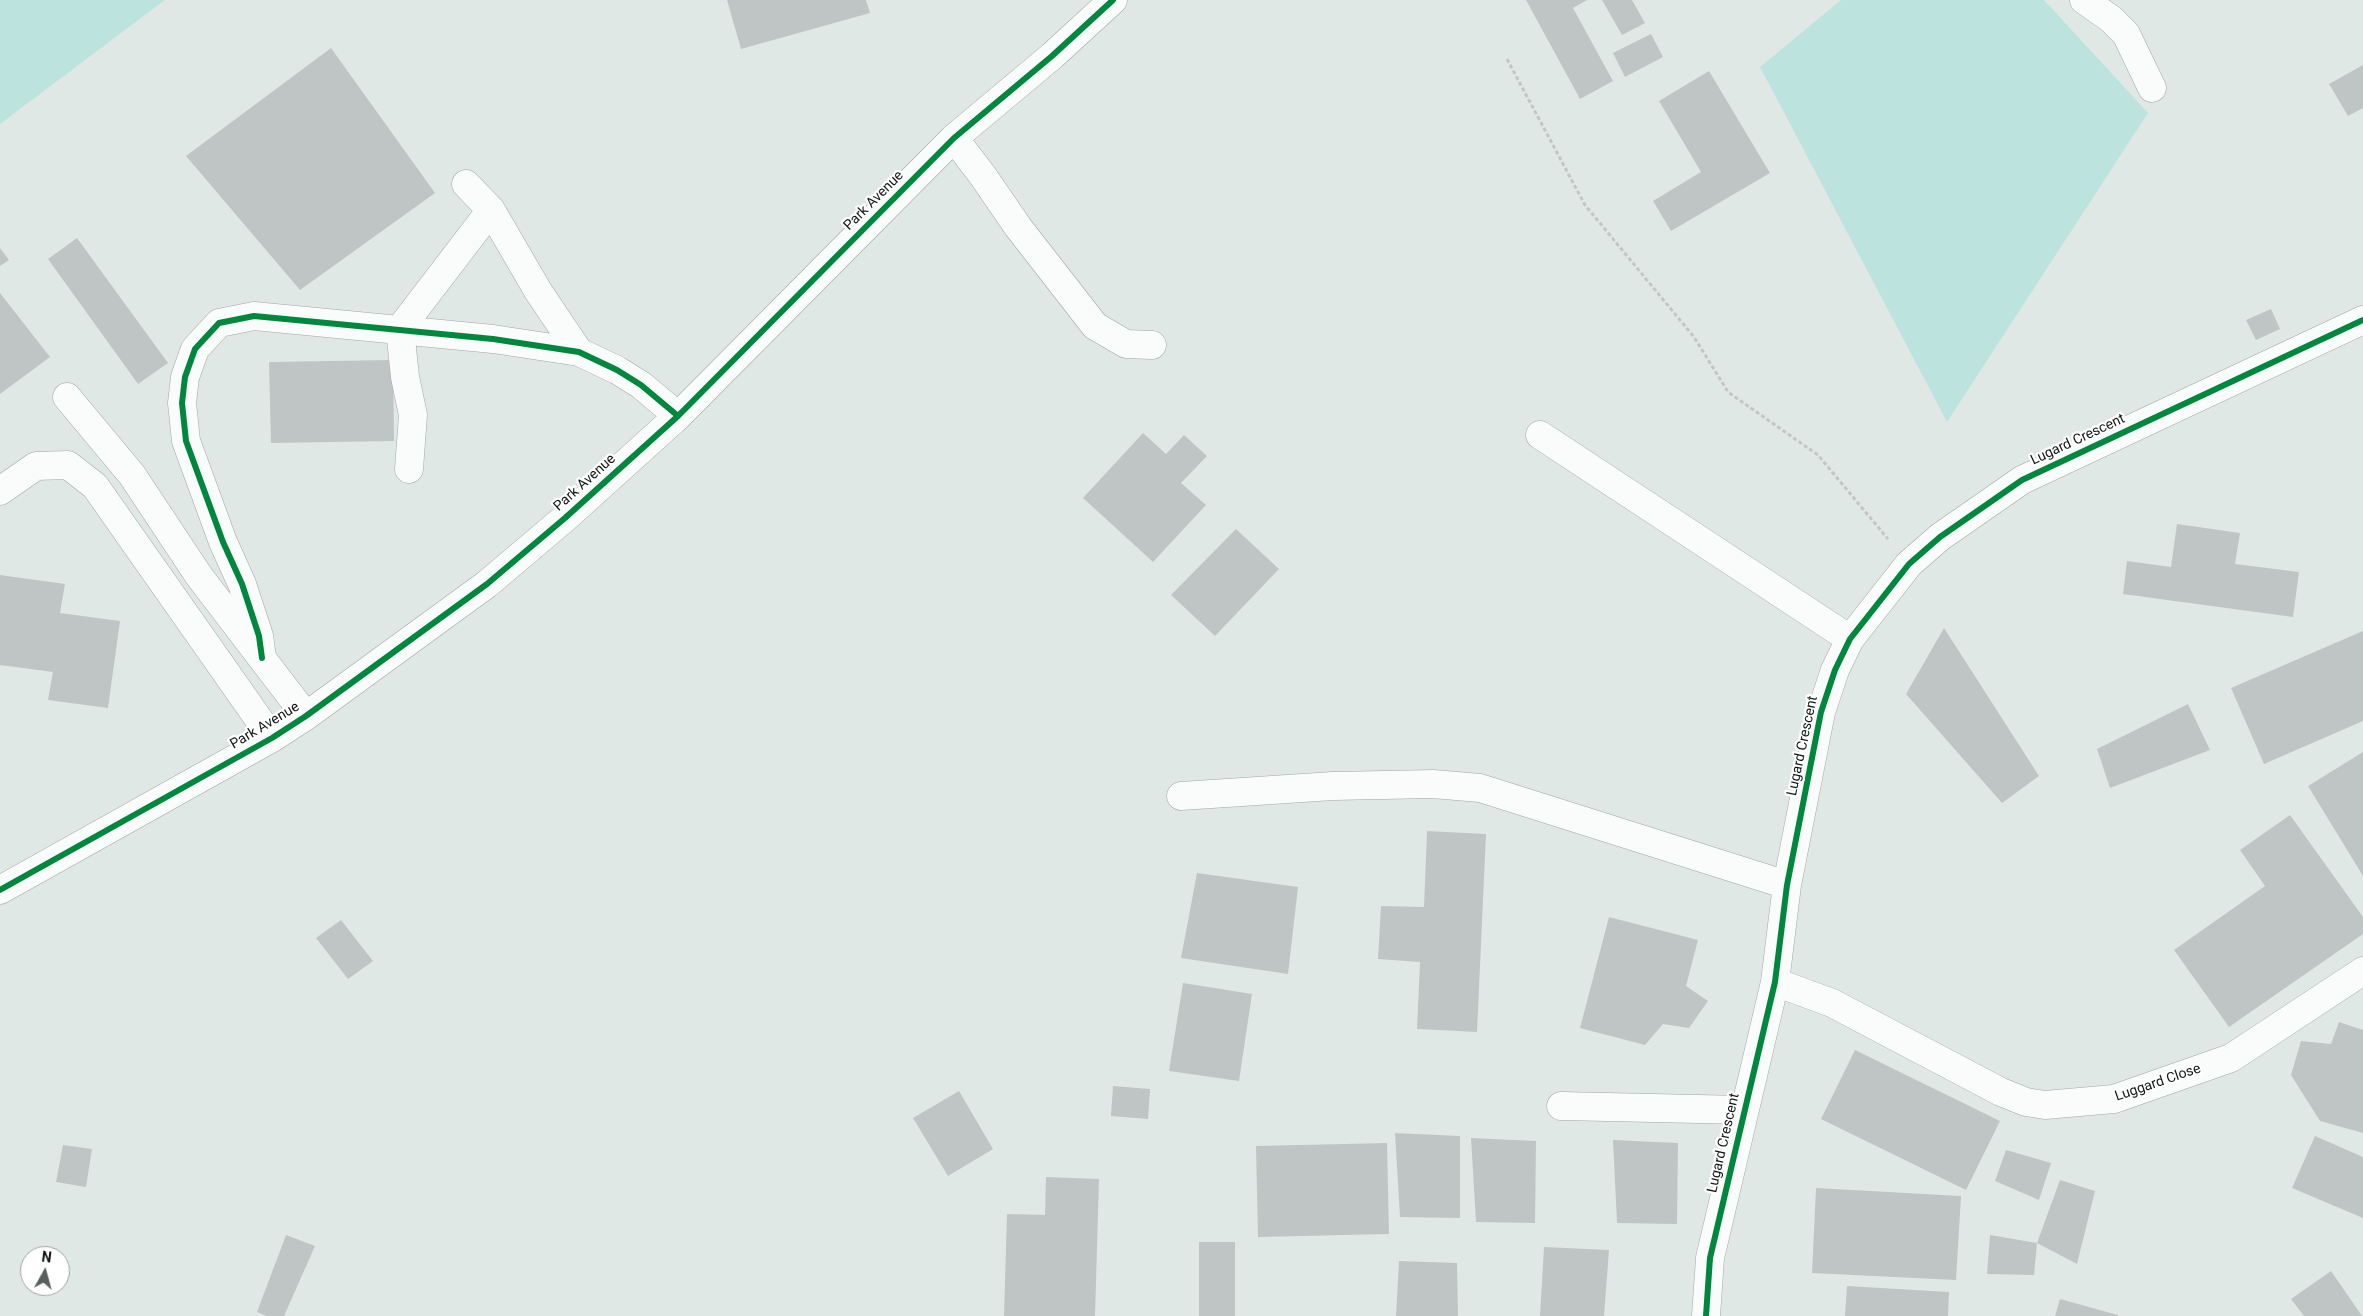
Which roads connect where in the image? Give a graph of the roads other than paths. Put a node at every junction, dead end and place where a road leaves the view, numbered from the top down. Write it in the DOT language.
graph roads {
  1 [pos="1113,0"];
  2 [pos="2084,0"];
  3 [pos="2152,88"];
  4 [pos="954,138"];
  5 [pos="466,184"];
  6 [pos="491,210"];
  7 [pos="2363,320"];
  8 [pos="400,329"];
  9 [pos="1152,346"];
  10 [pos="579,352"];
  11 [pos="67,396"];
  12 [pos="678,416"];
  13 [pos="1540,435"];
  14 [pos="409,469"];
  15 [pos="0,491"];
  16 [pos="1850,638"];
  17 [pos="262,658"];
  18 [pos="306,716"];
  19 [pos="272,738"];
  20 [pos="1181,796"];
  21 [pos="1787,885"];
  22 [pos="0,890"];
  23 [pos="2363,971"];
  24 [pos="1775,982"];
  25 [pos="1561,1106"];
  26 [pos="1744,1110"];
  27 [pos="1706,1316"];
  1 -- 4 [label="street, Park Avenue"];
  2 -- 3 [label="street"];
  4 -- 9 [label="street"];
  4 -- 12 [label="street, Park Avenue"];
  5 -- 6 [label="street"];
  6 -- 8 [label="street"];
  6 -- 10 [label="street"];
  7 -- 16 [label="street, Lugard Crescent"];
  8 -- 10 [label="street"];
  8 -- 14 [label="street"];
  8 -- 17 [label="street"];
  10 -- 12 [label="street"];
  11 -- 17 [label="street"];
  12 -- 18 [label="street, Park Avenue"];
  13 -- 16 [label="street"];
  15 -- 19 [label="street"];
  16 -- 21 [label="street, Lugard Crescent"];
  17 -- 18 [label="street"];
  18 -- 19 [label="street, Park Avenue"];
  19 -- 22 [label="street, Park Avenue"];
  20 -- 21 [label="street"];
  21 -- 24 [label="street, Lugard Crescent"];
  23 -- 24 [label="street, Luggard Close"];
  24 -- 26 [label="street, Lugard Crescent"];
  25 -- 26 [label="street"];
  26 -- 27 [label="street, Lugard Crescent"];
}
